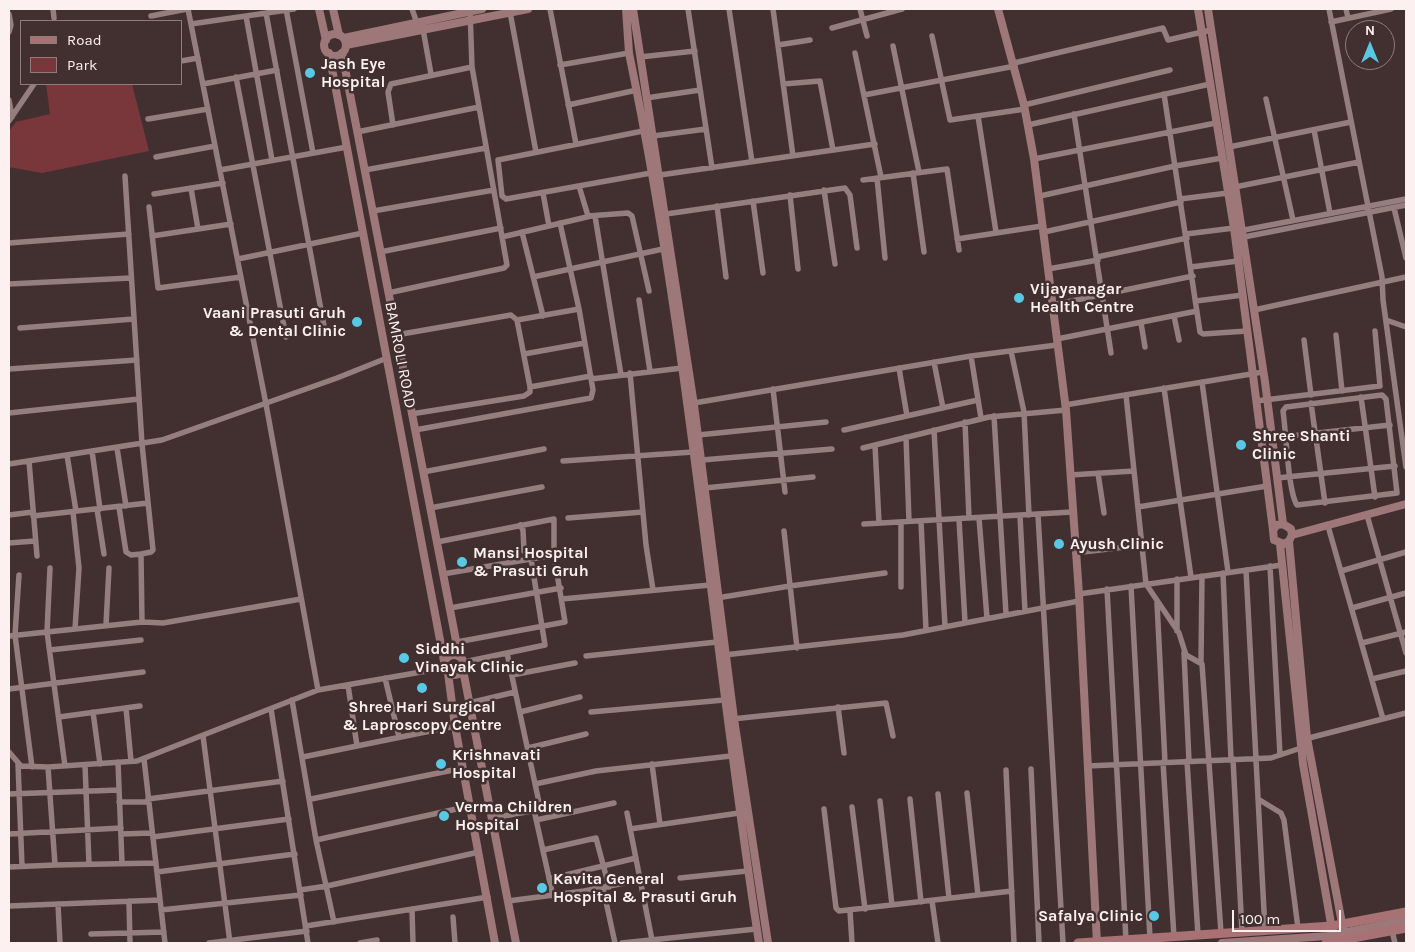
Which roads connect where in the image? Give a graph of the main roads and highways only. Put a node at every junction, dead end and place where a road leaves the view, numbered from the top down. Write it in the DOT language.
graph roads {
  1 [pos="1406,912"];
  2 [pos="1406,928"];
  3 [pos="1329,938"];
  4 [pos="1354,938"];
  5 [pos="1097,942"];
  6 [pos="1078,943"];
  1 -- 3 [label="main road"];
  2 -- 4 [label="main road"];
  3 -- 4 [label="main road"];
  3 -- 5 [label="main road"];
  5 -- 6 [label="main road"];
}
